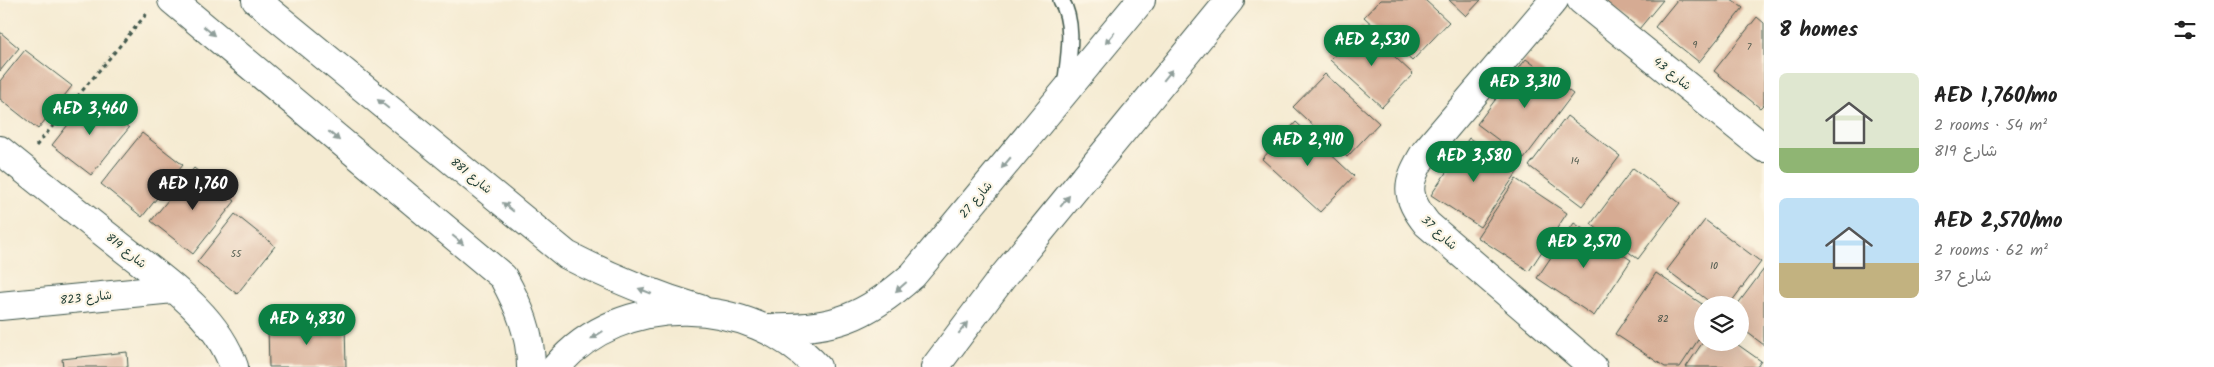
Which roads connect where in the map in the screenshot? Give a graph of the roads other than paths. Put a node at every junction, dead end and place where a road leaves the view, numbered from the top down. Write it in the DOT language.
graph roads {
  1 [pos="256,0"];
  2 [pos="1061,0"];
  3 [pos="1140,0"];
  4 [pos="1230,0"];
  5 [pos="1554,0"];
  6 [pos="1581,0"];
  7 [pos="162,4"];
  8 [pos="1064,93"];
  9 [pos="1764,148"];
  10 [pos="10,158"];
  11 [pos="173,289"];
  12 [pos="0,306"];
  13 [pos="709,311"];
  14 [pos="768,328"];
  15 [pos="234,367"];
  16 [pos="531,367"];
  17 [pos="556,367"];
  18 [pos="817,367"];
  19 [pos="935,367"];
  20 [pos="1593,367"];
  13 -- 1 [label="street, شارع 881, one-way"];
  2 -- 8 [label="lane"];
  3 -- 8 [label="street, شارع 27, one-way"];
  19 -- 4 [label="street, one-way"];
  5 -- 20 [label="street, شارع 37"];
  6 -- 9 [label="street, شارع 43"];
  7 -- 16 [label="street, one-way"];
  8 -- 14 [label="street, شارع 27, one-way"];
  10 -- 11 [label="street, شارع 819"];
  11 -- 12 [label="street, شارع 823"];
  11 -- 15 [label="street, شارع 819"];
  13 -- 14 [label="street"];
  13 -- 17 [label="street, one-way"];
  14 -- 18 [label="street"];
}
